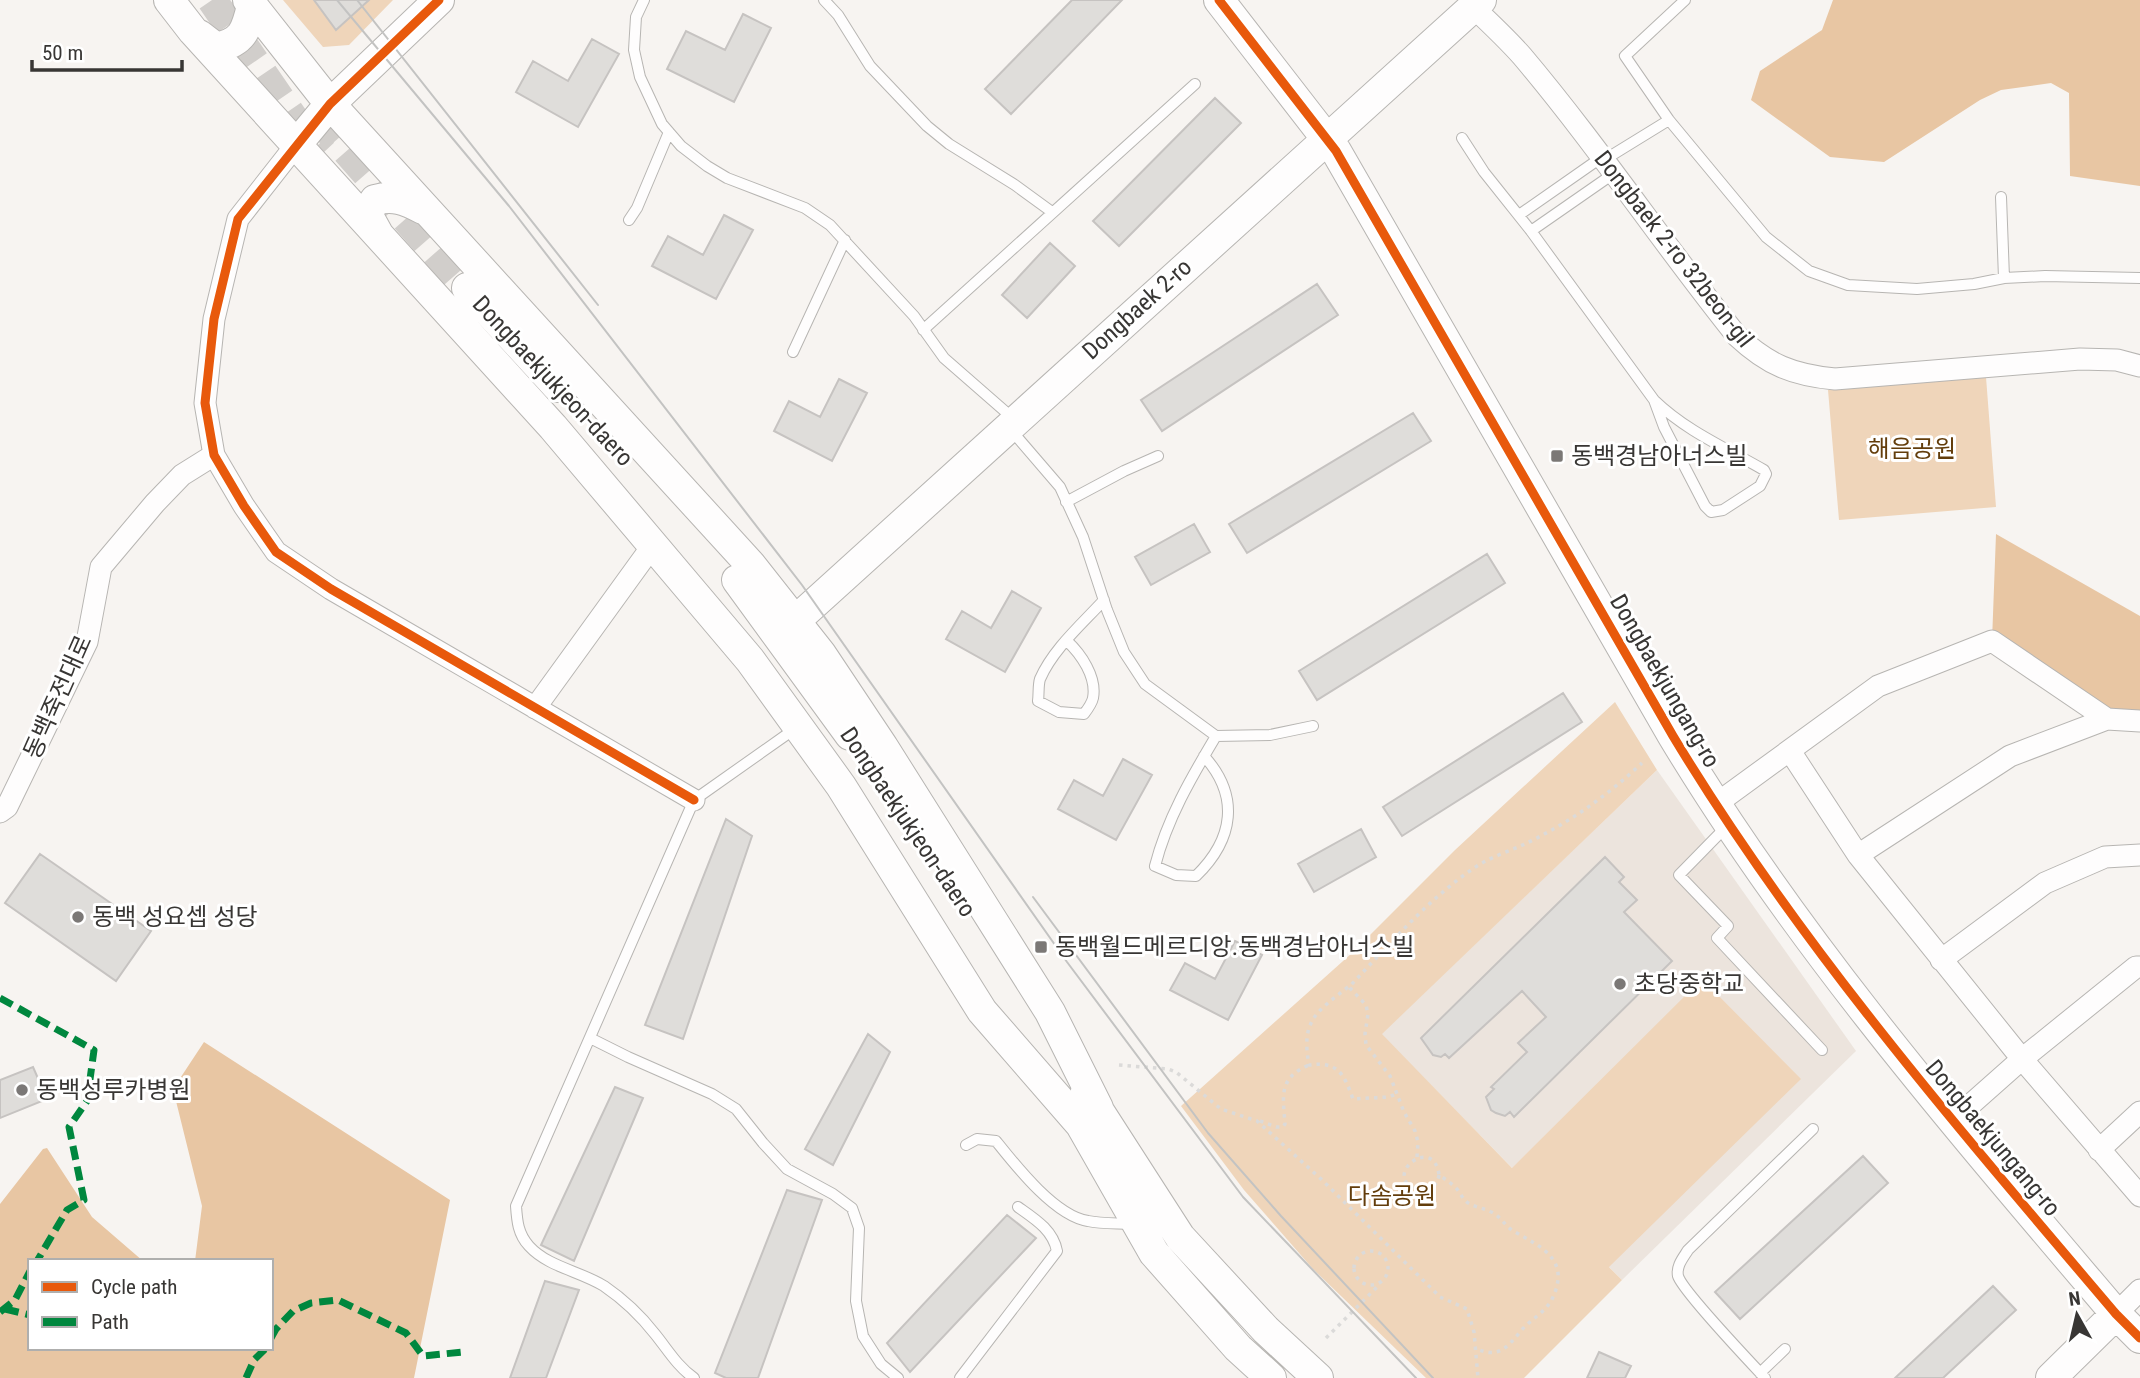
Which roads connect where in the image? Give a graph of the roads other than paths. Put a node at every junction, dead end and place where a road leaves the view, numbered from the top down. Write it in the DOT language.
graph roads {
  1 [pos="169,0"];
  2 [pos="439,0"];
  3 [pos="644,0"];
  4 [pos="824,0"];
  5 [pos="1219,0"];
  6 [pos="1685,0"];
  7 [pos="250,3"];
  8 [pos="1477,3"];
  9 [pos="193,31"];
  10 [pos="1195,84"];
  11 [pos="330,104"];
  12 [pos="1669,120"];
  13 [pos="669,132"];
  14 [pos="1327,137"];
  15 [pos="1462,138"];
  16 [pos="296,145"];
  17 [pos="1607,164"];
  18 [pos="2001,197"];
  19 [pos="426,211"];
  20 [pos="1052,212"];
  21 [pos="1519,215"];
  22 [pos="629,220"];
  23 [pos="1531,231"];
  24 [pos="378,234"];
  25 [pos="845,240"];
  26 [pos="2004,278"];
  27 [pos="2140,278"];
  28 [pos="457,290"];
  29 [pos="923,330"];
  30 [pos="793,352"];
  31 [pos="2140,366"];
  32 [pos="1654,400"];
  33 [pos="1012,423"];
  34 [pos="214,455"];
  35 [pos="1158,456"];
  36 [pos="1066,502"];
  37 [pos="653,545"];
  38 [pos="1104,600"];
  39 [pos="795,621"];
  40 [pos="1067,641"];
  41 [pos="535,708"];
  42 [pos="2107,719"];
  43 [pos="2140,721"];
  44 [pos="798,726"];
  45 [pos="1313,726"];
  46 [pos="1216,736"];
  47 [pos="1790,751"];
  48 [pos="1204,756"];
  49 [pos="694,800"];
  50 [pos="0,812"];
  51 [pos="1722,815"];
  52 [pos="1858,855"];
  53 [pos="2140,855"];
  54 [pos="1941,960"];
  55 [pos="2140,967"];
  56 [pos="590,1038"];
  57 [pos="1822,1050"];
  58 [pos="2022,1059"];
  59 [pos="2140,1112"];
  60 [pos="1093,1121"];
  61 [pos="1952,1121"];
  62 [pos="1813,1129"];
  63 [pos="966,1145"];
  64 [pos="2099,1150"];
  65 [pos="2140,1196"];
  66 [pos="1018,1207"];
  67 [pos="1138,1225"];
  68 [pos="2140,1290"];
  69 [pos="2116,1314"];
  70 [pos="2140,1338"];
  71 [pos="1785,1349"];
  72 [pos="1762,1375"];
  73 [pos="694,1378"];
  74 [pos="898,1378"];
  75 [pos="960,1378"];
  76 [pos="1271,1378"];
  77 [pos="1318,1378"];
  78 [pos="2051,1378"];
  1 -- 9 [label="main road"];
  2 -- 11 [label="main road"];
  3 -- 13 [label="lane"];
  4 -- 20 [label="lane"];
  5 -- 14 [label="main road, Dongbaekjungang-ro"];
  6 -- 12 [label="lane"];
  7 -- 9 [label="main road"];
  7 -- 11 [label="main road"];
  8 -- 14 [label="main road, Dongbaek 2-ro"];
  8 -- 17 [label="street, Dongbaek 2-ro 32beon-gil"];
  9 -- 16 [label="main road"];
  10 -- 20 [label="lane"];
  11 -- 16 [label="main road"];
  11 -- 19 [label="main road"];
  12 -- 17 [label="lane"];
  12 -- 26 [label="lane"];
  13 -- 22 [label="lane"];
  13 -- 25 [label="lane"];
  14 -- 33 [label="main road, Dongbaek 2-ro"];
  14 -- 51 [label="main road, Dongbaekjungang-ro"];
  15 -- 21 [label="lane"];
  16 -- 24 [label="main road"];
  16 -- 34 [label="street"];
  17 -- 21 [label="lane"];
  17 -- 23 [label="lane"];
  17 -- 31 [label="street, Dongbaek 2-ro 32beon-gil"];
  18 -- 26 [label="lane"];
  19 -- 24 [label="main road"];
  19 -- 39 [label="main road"];
  20 -- 29 [label="lane"];
  21 -- 23 [label="lane"];
  23 -- 32 [label="lane"];
  24 -- 37 [label="main road"];
  25 -- 29 [label="lane"];
  25 -- 30 [label="lane"];
  26 -- 27 [label="lane"];
  28 -- 60 [label="main road, Dongbaekjukjeon-daero"];
  29 -- 33 [label="lane"];
  32 -- 32 [label="lane"];
  33 -- 36 [label="lane"];
  33 -- 39 [label="main road, Dongbaek 2-ro"];
  34 -- 41 [label="street"];
  34 -- 50 [label="street, 동백죽전대로"];
  35 -- 36 [label="lane"];
  36 -- 38 [label="lane"];
  37 -- 41 [label="street"];
  37 -- 44 [label="main road"];
  38 -- 40 [label="lane"];
  38 -- 46 [label="lane"];
  39 -- 60 [label="main road"];
  40 -- 40 [label="lane"];
  41 -- 49 [label="street"];
  42 -- 43 [label="street"];
  42 -- 47 [label="street"];
  42 -- 52 [label="street"];
  44 -- 49 [label="lane"];
  44 -- 60 [label="main road"];
  45 -- 46 [label="lane"];
  46 -- 48 [label="lane"];
  47 -- 51 [label="street"];
  47 -- 52 [label="street"];
  48 -- 48 [label="lane"];
  49 -- 56 [label="lane"];
  51 -- 57 [label="lane"];
  51 -- 61 [label="main road, Dongbaekjungang-ro"];
  52 -- 54 [label="street"];
  53 -- 54 [label="street"];
  54 -- 58 [label="street"];
  55 -- 58 [label="street"];
  56 -- 73 [label="lane"];
  56 -- 74 [label="lane"];
  58 -- 61 [label="street"];
  58 -- 64 [label="street"];
  59 -- 64 [label="street"];
  60 -- 67 [label="main road, Dongbaekjukjeon-daero"];
  60 -- 77 [label="main road, Dongbaekjukjeon-daero"];
  61 -- 69 [label="main road, Dongbaekjungang-ro"];
  62 -- 72 [label="lane"];
  63 -- 67 [label="lane"];
  64 -- 65 [label="street"];
  66 -- 75 [label="lane"];
  67 -- 76 [label="main road, Dongbaekjukjeon-daero"];
  68 -- 69 [label="street"];
  69 -- 70 [label="main road, Dongbaekjungang-ro"];
  69 -- 78 [label="main road"];
  71 -- 72 [label="lane"];
}
